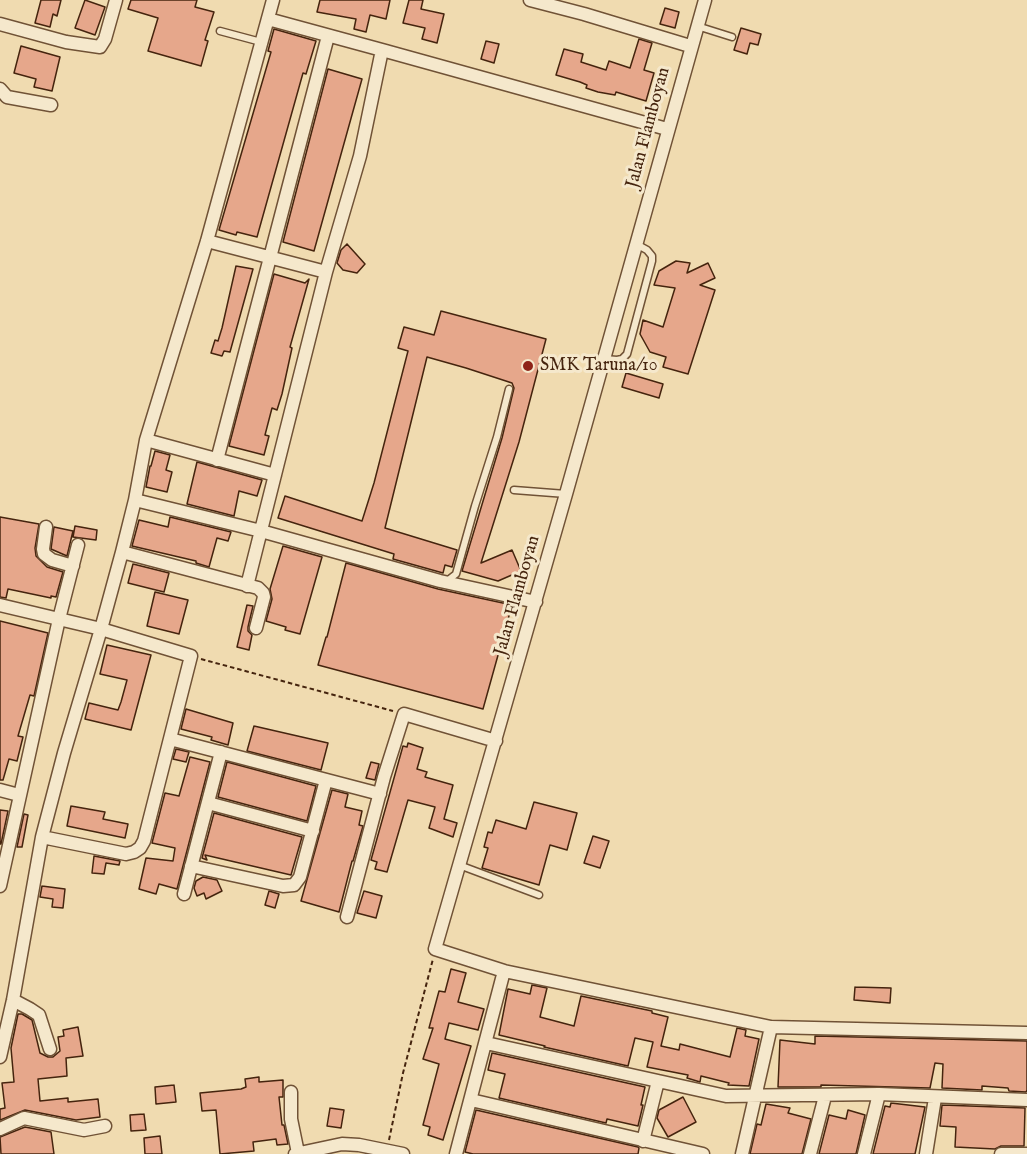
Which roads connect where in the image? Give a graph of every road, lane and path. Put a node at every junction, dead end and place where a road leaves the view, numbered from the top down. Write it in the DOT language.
graph roads {
  1 [pos="116,0"];
  2 [pos="273,0"];
  3 [pos="530,0"];
  4 [pos="705,0"];
  5 [pos="268,19"];
  6 [pos="0,24"];
  7 [pos="696,26"];
  8 [pos="220,31"];
  9 [pos="328,36"];
  10 [pos="732,36"];
  11 [pos="261,43"];
  12 [pos="690,46"];
  13 [pos="382,50"];
  14 [pos="0,88"];
  15 [pos="51,105"];
  16 [pos="667,129"];
  17 [pos="207,241"];
  18 [pos="636,244"];
  19 [pos="269,257"];
  20 [pos="326,272"];
  21 [pos="604,359"];
  22 [pos="509,389"];
  23 [pos="146,440"];
  24 [pos="217,459"];
  25 [pos="275,476"];
  26 [pos="514,490"];
  27 [pos="566,494"];
  28 [pos="135,500"];
  29 [pos="46,527"];
  30 [pos="261,531"];
  31 [pos="78,545"];
  32 [pos="122,552"];
  33 [pos="73,566"];
  34 [pos="441,581"];
  35 [pos="247,586"];
  36 [pos="536,602"];
  37 [pos="0,605"];
  38 [pos="58,619"];
  39 [pos="256,628"];
  40 [pos="101,629"];
  41 [pos="190,656"];
  42 [pos="404,714"];
  43 [pos="170,739"];
  44 [pos="496,741"];
  45 [pos="221,752"];
  46 [pos="326,780"];
  47 [pos="0,790"];
  48 [pos="380,794"];
  49 [pos="19,795"];
  50 [pos="208,803"];
  51 [pos="313,831"];
  52 [pos="42,837"];
  53 [pos="459,865"];
  54 [pos="191,866"];
  55 [pos="0,886"];
  56 [pos="184,894"];
  57 [pos="539,895"];
  58 [pos="347,917"];
  59 [pos="435,950"];
  60 [pos="504,971"];
  61 [pos="13,1000"];
  62 [pos="771,1027"];
  63 [pos="1027,1033"];
  64 [pos="486,1042"];
  65 [pos="50,1049"];
  66 [pos="0,1057"];
  67 [pos="658,1081"];
  68 [pos="291,1092"];
  69 [pos="879,1094"];
  70 [pos="825,1096"];
  71 [pos="756,1097"];
  72 [pos="935,1098"];
  73 [pos="471,1100"];
  74 [pos="1027,1100"];
  75 [pos="105,1126"];
  76 [pos="0,1129"];
  77 [pos="643,1141"];
  78 [pos="387,1150"];
  79 [pos="296,1154"];
  80 [pos="403,1154"];
  81 [pos="456,1154"];
  82 [pos="702,1154"];
  83 [pos="742,1154"];
  84 [pos="810,1154"];
  85 [pos="864,1154"];
  86 [pos="926,1154"];
  87 [pos="1001,1154"];
  88 [pos="1027,1154"];
  1 -- 6 [label="street"];
  2 -- 5 [label="street"];
  3 -- 12 [label="street"];
  4 -- 7 [label="street, Jalan Flamboyan"];
  5 -- 9 [label="street"];
  5 -- 11 [label="street"];
  7 -- 10 [label="lane"];
  7 -- 12 [label="street, Jalan Flamboyan"];
  8 -- 11 [label="lane"];
  9 -- 13 [label="street"];
  9 -- 19 [label="street"];
  11 -- 17 [label="street"];
  12 -- 16 [label="street, Jalan Flamboyan"];
  13 -- 16 [label="street"];
  13 -- 20 [label="street"];
  14 -- 15 [label="street"];
  16 -- 18 [label="street, Jalan Flamboyan"];
  17 -- 19 [label="street"];
  17 -- 23 [label="street"];
  18 -- 21 [label="street, Jalan Flamboyan"];
  18 -- 21 [label="lane"];
  19 -- 20 [label="street"];
  19 -- 24 [label="street"];
  20 -- 25 [label="street"];
  21 -- 27 [label="street, Jalan Flamboyan"];
  22 -- 34 [label="lane"];
  23 -- 24 [label="street"];
  23 -- 28 [label="street"];
  24 -- 25 [label="street"];
  25 -- 30 [label="street"];
  26 -- 27 [label="lane"];
  27 -- 36 [label="street, Jalan Flamboyan"];
  28 -- 30 [label="street"];
  28 -- 32 [label="street"];
  29 -- 33 [label="street"];
  30 -- 34 [label="street"];
  30 -- 35 [label="street"];
  31 -- 33 [label="street"];
  32 -- 35 [label="street"];
  32 -- 40 [label="street"];
  33 -- 38 [label="street"];
  34 -- 36 [label="street"];
  35 -- 39 [label="street"];
  36 -- 44 [label="street, Jalan Flamboyan"];
  37 -- 38 [label="street"];
  38 -- 40 [label="street"];
  38 -- 49 [label="street"];
  40 -- 41 [label="street"];
  40 -- 52 [label="street"];
  41 -- 42 [label="path"];
  41 -- 43 [label="street"];
  42 -- 44 [label="street"];
  42 -- 48 [label="street"];
  43 -- 45 [label="street"];
  43 -- 52 [label="street"];
  44 -- 53 [label="street, Jalan Flamboyan"];
  45 -- 46 [label="street"];
  45 -- 50 [label="street"];
  46 -- 48 [label="street"];
  46 -- 51 [label="street"];
  47 -- 49 [label="street"];
  48 -- 58 [label="street"];
  49 -- 55 [label="street"];
  50 -- 51 [label="street"];
  50 -- 54 [label="street"];
  51 -- 54 [label="street"];
  52 -- 61 [label="street"];
  53 -- 57 [label="lane"];
  53 -- 59 [label="street, Jalan Flamboyan"];
  54 -- 56 [label="street"];
  59 -- 60 [label="street"];
  59 -- 78 [label="path"];
  60 -- 62 [label="street"];
  60 -- 64 [label="street"];
  61 -- 65 [label="street"];
  61 -- 66 [label="street"];
  62 -- 63 [label="street"];
  62 -- 71 [label="street"];
  64 -- 67 [label="street"];
  64 -- 73 [label="street"];
  67 -- 71 [label="street"];
  67 -- 77 [label="street"];
  68 -- 79 [label="street"];
  69 -- 70 [label="street"];
  69 -- 72 [label="street"];
  69 -- 85 [label="street"];
  70 -- 71 [label="street"];
  70 -- 84 [label="street"];
  71 -- 83 [label="street"];
  72 -- 74 [label="street"];
  72 -- 86 [label="street"];
  73 -- 77 [label="street"];
  73 -- 81 [label="street"];
  75 -- 76 [label="street"];
  77 -- 82 [label="street"];
  78 -- 79 [label="street"];
  78 -- 80 [label="street"];
  87 -- 88 [label="street"];
}
